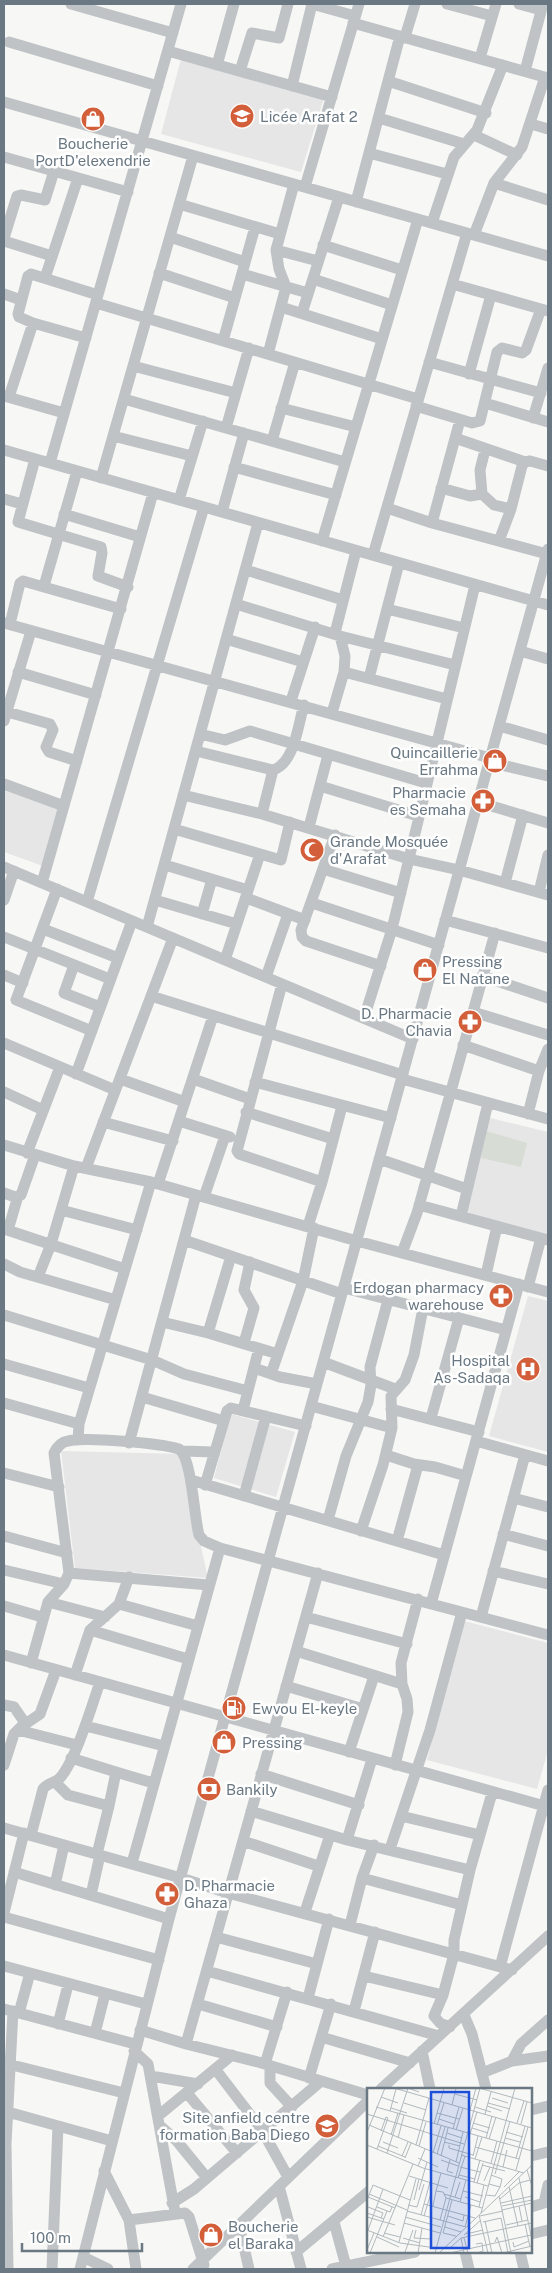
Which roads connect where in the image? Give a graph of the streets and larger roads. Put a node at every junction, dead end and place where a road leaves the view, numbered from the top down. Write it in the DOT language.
graph roads {
  1 [pos="71,4"];
  2 [pos="181,4"];
  3 [pos="234,4"];
  4 [pos="288,4"];
  5 [pos="312,4"];
  6 [pos="359,4"];
  7 [pos="415,4"];
  8 [pos="448,4"];
  9 [pos="496,4"];
  10 [pos="519,4"];
  11 [pos="542,7"];
  12 [pos="492,16"];
  13 [pos="354,19"];
  14 [pos="542,28"];
  15 [pos="173,32"];
  16 [pos="403,37"];
  17 [pos="9,42"];
  18 [pos="168,51"];
  19 [pos="480,58"];
  20 [pos="217,64"];
  21 [pos="503,65"];
  22 [pos="240,71"];
  23 [pos="524,71"];
  24 [pos="547,77"];
  25 [pos="388,81"];
  26 [pos="158,86"];
  27 [pos="292,86"];
  28 [pos="332,97"];
  29 [pos="4,102"];
  30 [pos="486,113"];
  31 [pos="379,118"];
  32 [pos="531,124"];
  33 [pos="548,129"];
  34 [pos="474,135"];
  35 [pos="142,141"];
  36 [pos="464,144"];
  37 [pos="369,153"];
  38 [pos="517,154"];
  39 [pos="193,156"];
  40 [pos="4,158"];
  41 [pos="54,171"];
  42 [pos="447,174"];
  43 [pos="78,178"];
  44 [pos="494,183"];
  45 [pos="299,186"];
  46 [pos="128,192"];
  47 [pos="339,197"];
  48 [pos="548,200"];
  49 [pos="356,202"];
  50 [pos="179,204"];
  51 [pos="418,219"];
  52 [pos="432,223"];
  53 [pos="255,227"];
  54 [pos="280,234"];
  55 [pos="470,234"];
  56 [pos="170,237"];
  57 [pos="4,240"];
  58 [pos="323,245"];
  59 [pos="276,250"];
  60 [pos="52,256"];
  61 [pos="548,256"];
  62 [pos="318,261"];
  63 [pos="245,262"];
  64 [pos="402,270"];
  65 [pos="160,273"];
  66 [pos="242,274"];
  67 [pos="45,278"];
  68 [pos="313,279"];
  69 [pos="452,284"];
  70 [pos="286,287"];
  71 [pos="308,293"];
  72 [pos="4,294"];
  73 [pos="491,295"];
  74 [pos="235,298"];
  75 [pos="97,299"];
  76 [pos="21,300"];
  77 [pos="392,305"];
  78 [pos="281,307"];
  79 [pos="544,310"];
  80 [pos="302,313"];
  81 [pos="147,318"];
  82 [pos="33,323"];
  83 [pos="86,338"];
  84 [pos="223,340"];
  85 [pos="382,340"];
  86 [pos="249,348"];
  87 [pos="268,354"];
  88 [pos="295,362"];
  89 [pos="429,362"];
  90 [pos="133,366"];
  91 [pos="548,368"];
  92 [pos="469,374"];
  93 [pos="491,380"];
  94 [pos="369,384"];
  95 [pos="541,393"];
  96 [pos="236,394"];
  97 [pos="6,397"];
  98 [pos="124,399"];
  99 [pos="418,402"];
  100 [pos="484,403"];
  101 [pos="282,408"];
  102 [pos="64,413"];
  103 [pos="533,418"];
  104 [pos="460,420"];
  105 [pos="202,421"];
  106 [pos="548,422"];
  107 [pos="226,428"];
  108 [pos="356,428"];
  109 [pos="244,433"];
  110 [pos="113,436"];
  111 [pos="455,438"];
  112 [pos="272,441"];
  113 [pos="4,450"];
  114 [pos="485,450"];
  115 [pos="192,456"];
  116 [pos="35,459"];
  117 [pos="346,462"];
  118 [pos="525,462"];
  119 [pos="50,463"];
  120 [pos="548,466"];
  121 [pos="234,467"];
  122 [pos="77,471"];
  123 [pos="101,478"];
  124 [pos="441,488"];
  125 [pos="153,493"];
  126 [pos="482,494"];
  127 [pos="336,495"];
  128 [pos="4,499"];
  129 [pos="179,500"];
  130 [pos="22,504"];
  131 [pos="204,507"];
  132 [pos="387,508"];
  133 [pos="511,509"];
  134 [pos="222,512"];
  135 [pos="64,514"];
  136 [pos="258,523"];
  137 [pos="432,523"];
  138 [pos="58,535"];
  139 [pos="140,537"];
  140 [pos="322,541"];
  141 [pos="499,541"];
  142 [pos="356,551"];
  143 [pos="548,551"];
  144 [pos="373,556"];
  145 [pos="399,563"];
  146 [pos="246,570"];
  147 [pos="475,585"];
  148 [pos="44,586"];
  149 [pos="128,587"];
  150 [pos="344,600"];
  151 [pos="533,601"];
  152 [pos="236,604"];
  153 [pos="548,606"];
  154 [pos="121,609"];
  155 [pos="387,609"];
  156 [pos="7,623"];
  157 [pos="315,627"];
  158 [pos="464,628"];
  159 [pos="32,631"];
  160 [pos="338,634"];
  161 [pos="226,639"];
  162 [pos="378,646"];
  163 [pos="520,651"];
  164 [pos="108,653"];
  165 [pos="548,658"];
  166 [pos="303,662"];
  167 [pos="455,665"];
  168 [pos="156,666"];
  169 [pos="18,672"];
  170 [pos="344,672"];
  171 [pos="370,678"];
  172 [pos="215,680"];
  173 [pos="96,695"];
  174 [pos="447,699"];
  175 [pos="291,701"];
  176 [pos="304,705"];
  177 [pos="332,713"];
  178 [pos="5,714"];
  179 [pos="499,726"];
  180 [pos="200,734"];
  181 [pos="548,737"];
  182 [pos="436,742"];
  183 [pos="292,745"];
  184 [pos="196,751"];
  185 [pos="328,755"];
  186 [pos="489,760"];
  187 [pos="77,762"];
  188 [pos="273,770"];
  189 [pos="548,776"];
  190 [pos="426,783"];
  191 [pos="4,784"];
  192 [pos="320,786"];
  193 [pos="184,796"];
  194 [pos="478,802"];
  195 [pos="64,806"];
  196 [pos="262,814"];
  197 [pos="523,815"];
  198 [pos="418,816"];
  199 [pos="290,822"];
  200 [pos="548,824"];
  201 [pos="309,828"];
  202 [pos="174,830"];
  203 [pos="334,835"];
  204 [pos="260,854"];
  205 [pos="548,855"];
  206 [pos="409,859"];
  207 [pos="165,865"];
  208 [pos="9,869"];
  209 [pos="323,869"];
  210 [pos="459,870"];
  211 [pos="212,879"];
  212 [pos="42,883"];
  213 [pos="505,883"];
  214 [pos="57,889"];
  215 [pos="401,893"];
  216 [pos="543,893"];
  217 [pos="247,894"];
  218 [pos="4,900"];
  219 [pos="155,900"];
  220 [pos="87,902"];
  221 [pos="312,903"];
  222 [pos="202,914"];
  223 [pos="288,914"];
  224 [pos="132,920"];
  225 [pos="305,920"];
  226 [pos="445,920"];
  227 [pos="237,924"];
  228 [pos="147,927"];
  229 [pos="42,929"];
  230 [pos="392,929"];
  231 [pos="494,933"];
  232 [pos="4,937"];
  233 [pos="173,938"];
  234 [pos="439,944"];
  235 [pos="548,948"];
  236 [pos="35,949"];
  237 [pos="118,958"];
  238 [pos="225,960"];
  239 [pos="74,965"];
  240 [pos="380,966"];
  241 [pos="4,975"];
  242 [pos="482,976"];
  243 [pos="266,977"];
  244 [pos="110,979"];
  245 [pos="23,983"];
  246 [pos="282,984"];
  247 [pos="151,996"];
  248 [pos="548,998"];
  249 [pos="100,1007"];
  250 [pos="473,1012"];
  251 [pos="213,1016"];
  252 [pos="364,1018"];
  253 [pos="92,1031"];
  254 [pos="268,1034"];
  255 [pos="548,1035"];
  256 [pos="413,1039"];
  257 [pos="4,1044"];
  258 [pos="463,1045"];
  259 [pos="548,1050"];
  260 [pos="60,1067"];
  261 [pos="539,1072"];
  262 [pos="76,1074"];
  263 [pos="402,1077"];
  264 [pos="120,1079"];
  265 [pos="193,1079"];
  266 [pos="255,1082"];
  267 [pos="115,1090"];
  268 [pos="4,1092"];
  269 [pos="450,1092"];
  270 [pos="250,1099"];
  271 [pos="185,1102"];
  272 [pos="488,1103"];
  273 [pos="342,1106"];
  274 [pos="43,1110"];
  275 [pos="246,1112"];
  276 [pos="528,1114"];
  277 [pos="391,1118"];
  278 [pos="548,1119"];
  279 [pos="179,1121"];
  280 [pos="103,1122"];
  281 [pos="225,1136"];
  282 [pos="333,1139"];
  283 [pos="239,1140"];
  284 [pos="172,1141"];
  285 [pos="4,1145"];
  286 [pos="31,1154"];
  287 [pos="379,1159"];
  288 [pos="80,1167"];
  289 [pos="427,1175"];
  290 [pos="322,1182"];
  291 [pos="154,1183"];
  292 [pos="467,1190"];
  293 [pos="4,1193"];
  294 [pos="18,1196"];
  295 [pos="200,1196"];
  296 [pos="419,1205"];
  297 [pos="61,1210"];
  298 [pos="460,1216"];
  299 [pos="497,1226"];
  300 [pos="311,1227"];
  301 [pos="6,1230"];
  302 [pos="137,1230"];
  303 [pos="545,1239"];
  304 [pos="184,1240"];
  305 [pos="357,1241"];
  306 [pos="51,1244"];
  307 [pos="402,1253"];
  308 [pos="231,1256"];
  309 [pos="250,1262"];
  310 [pos="4,1264"];
  311 [pos="125,1269"];
  312 [pos="486,1276"];
  313 [pos="38,1277"];
  314 [pos="302,1281"];
  315 [pos="524,1286"];
  316 [pos="343,1291"];
  317 [pos="548,1292"];
  318 [pos="116,1300"];
  319 [pos="388,1300"];
  320 [pos="422,1308"];
  321 [pos="4,1315"];
  322 [pos="459,1318"];
  323 [pos="162,1322"];
  324 [pos="506,1330"];
  325 [pos="208,1333"];
  326 [pos="244,1344"];
  327 [pos="102,1346"];
  328 [pos="259,1348"];
  329 [pos="278,1354"];
  330 [pos="152,1360"];
  331 [pos="323,1362"];
  332 [pos="4,1364"];
  333 [pos="254,1368"];
  334 [pos="271,1374"];
  335 [pos="371,1380"];
  336 [pos="317,1384"];
  337 [pos="89,1388"];
  338 [pos="395,1389"];
  339 [pos="248,1391"];
  340 [pos="142,1397"];
  341 [pos="4,1403"];
  342 [pos="312,1406"];
  343 [pos="392,1409"];
  344 [pos="243,1410"];
  345 [pos="266,1416"];
  346 [pos="431,1418"];
  347 [pos="360,1419"];
  348 [pos="224,1421"];
  349 [pos="79,1424"];
  350 [pos="306,1426"];
  351 [pos="392,1428"];
  352 [pos="477,1436"];
  353 [pos="78,1440"];
  354 [pos="130,1443"];
  355 [pos="183,1451"];
  356 [pos="214,1452"];
  357 [pos="386,1455"];
  358 [pos="525,1455"];
  359 [pos="548,1461"];
  360 [pos="418,1465"];
  361 [pos="4,1473"];
  362 [pos="466,1476"];
  363 [pos="191,1480"];
  364 [pos="205,1485"];
  365 [pos="59,1487"];
  366 [pos="244,1496"];
  367 [pos="513,1498"];
  368 [pos="284,1507"];
  369 [pos="548,1507"];
  370 [pos="328,1520"];
  371 [pos="361,1531"];
  372 [pos="503,1534"];
  373 [pos="4,1536"];
  374 [pos="397,1541"];
  375 [pos="548,1546"];
  376 [pos="220,1548"];
  377 [pos="67,1552"];
  378 [pos="444,1555"];
  379 [pos="269,1562"];
  380 [pos="4,1570"];
  381 [pos="493,1571"];
  382 [pos="69,1573"];
  383 [pos="318,1573"];
  384 [pos="129,1577"];
  385 [pos="64,1584"];
  386 [pos="548,1584"];
  387 [pos="209,1585"];
  388 [pos="418,1599"];
  389 [pos="48,1602"];
  390 [pos="119,1604"];
  391 [pos="431,1604"];
  392 [pos="4,1606"];
  393 [pos="462,1612"];
  394 [pos="42,1617"];
  395 [pos="105,1617"];
  396 [pos="306,1617"];
  397 [pos="481,1617"];
  398 [pos="198,1626"];
  399 [pos="90,1630"];
  400 [pos="548,1635"];
  401 [pos="407,1644"];
  402 [pos="296,1651"];
  403 [pos="4,1655"];
  404 [pos="188,1659"];
  405 [pos="31,1663"];
  406 [pos="56,1670"];
  407 [pos="75,1675"];
  408 [pos="374,1676"];
  409 [pos="100,1682"];
  410 [pos="402,1684"];
  411 [pos="286,1686"];
  412 [pos="176,1704"];
  413 [pos="4,1705"];
  414 [pos="363,1708"];
  415 [pos="225,1717"];
  416 [pos="22,1726"];
  417 [pos="86,1726"];
  418 [pos="273,1731"];
  419 [pos="7,1742"];
  420 [pos="76,1745"];
  421 [pos="164,1746"];
  422 [pos="349,1752"];
  423 [pos="71,1758"];
  424 [pos="372,1759"];
  425 [pos="4,1765"];
  426 [pos="395,1766"];
  427 [pos="116,1772"];
  428 [pos="417,1772"];
  429 [pos="261,1774"];
  430 [pos="55,1782"];
  431 [pos="154,1783"];
  432 [pos="548,1790"];
  433 [pos="492,1793"];
  434 [pos="358,1804"];
  435 [pos="109,1806"];
  436 [pos="546,1807"];
  437 [pos="251,1811"];
  438 [pos="402,1816"];
  439 [pos="4,1828"];
  440 [pos="28,1834"];
  441 [pos="330,1835"];
  442 [pos="480,1835"];
  443 [pos="347,1840"];
  444 [pos="243,1841"];
  445 [pos="64,1845"];
  446 [pos="374,1845"];
  447 [pos="390,1849"];
  448 [pos="99,1855"];
  449 [pos="132,1864"];
  450 [pos="318,1866"];
  451 [pos="470,1870"];
  452 [pos="14,1872"];
  453 [pos="181,1878"];
  454 [pos="362,1878"];
  455 [pos="55,1885"];
  456 [pos="228,1893"];
  457 [pos="91,1896"];
  458 [pos="462,1905"];
  459 [pos="305,1912"];
  460 [pos="4,1915"];
  461 [pos="169,1919"];
  462 [pos="329,1919"];
  463 [pos="350,1925"];
  464 [pos="375,1932"];
  465 [pos="548,1936"];
  466 [pos="216,1937"];
  467 [pos="454,1954"];
  468 [pos="159,1960"];
  469 [pos="317,1964"];
  470 [pos="4,1966"];
  471 [pos="500,1967"];
  472 [pos="512,1970"];
  473 [pos="207,1971"];
  474 [pos="30,1973"];
  475 [pos="364,1976"];
  476 [pos="68,1985"];
  477 [pos="287,1992"];
  478 [pos="105,1994"];
  479 [pos="443,1995"];
  480 [pos="308,1998"];
  481 [pos="146,2004"];
  482 [pos="198,2004"];
  483 [pos="331,2004"];
  484 [pos="12,2011"];
  485 [pos="354,2011"];
  486 [pos="464,2015"];
  487 [pos="548,2020"];
  488 [pos="58,2024"];
  489 [pos="277,2027"];
  490 [pos="450,2027"];
  491 [pos="140,2030"];
  492 [pos="95,2033"];
  493 [pos="439,2036"];
  494 [pos="321,2038"];
  495 [pos="186,2044"];
  496 [pos="135,2048"];
  497 [pos="422,2051"];
  498 [pos="232,2055"];
  499 [pos="548,2056"];
  500 [pos="512,2061"];
  501 [pos="410,2063"];
  502 [pos="7,2064"];
  503 [pos="268,2065"];
  504 [pos="216,2070"];
  505 [pos="482,2073"];
  506 [pos="151,2076"];
  507 [pos="309,2078"];
  508 [pos="320,2082"];
  509 [pos="198,2084"];
  510 [pos="382,2088"];
  511 [pos="430,2088"];
  512 [pos="486,2088"];
  513 [pos="124,2093"];
  514 [pos="187,2093"];
  515 [pos="367,2095"];
  516 [pos="367,2102"];
  517 [pos="548,2106"];
  518 [pos="292,2107"];
  519 [pos="532,2110"];
  520 [pos="8,2112"];
  521 [pos="159,2121"];
  522 [pos="58,2126"];
  523 [pos="263,2132"];
  524 [pos="112,2141"];
  525 [pos="5,2144"];
  526 [pos="548,2152"];
  527 [pos="236,2153"];
  528 [pos="532,2156"];
  529 [pos="104,2171"];
  530 [pos="288,2177"];
  531 [pos="207,2178"];
  532 [pos="548,2185"];
  533 [pos="279,2186"];
  534 [pos="367,2197"];
  535 [pos="532,2207"];
  536 [pos="173,2208"];
  537 [pos="129,2220"];
  538 [pos="334,2222"];
  539 [pos="239,2225"];
  540 [pos="548,2230"];
  541 [pos="6,2231"];
  542 [pos="532,2234"];
  543 [pos="296,2252"];
  544 [pos="404,2253"];
  545 [pos="465,2253"];
  546 [pos="520,2253"];
  547 [pos="382,2255"];
  548 [pos="83,2257"];
  549 [pos="203,2265"];
  550 [pos="346,2266"];
  551 [pos="8,2269"];
  552 [pos="52,2269"];
  553 [pos="80,2269"];
  554 [pos="108,2269"];
  555 [pos="136,2269"];
  556 [pos="194,2269"];
  557 [pos="249,2269"];
  558 [pos="301,2269"];
  559 [pos="332,2269"];
  560 [pos="469,2269"];
  561 [pos="524,2269"];
  1 -- 15 [label="street"];
  2 -- 15 [label="street"];
  3 -- 20 [label="street"];
  4 -- 22 [label="street"];
  5 -- 13 [label="street"];
  5 -- 27 [label="street"];
  6 -- 13 [label="street"];
  7 -- 16 [label="street"];
  8 -- 12 [label="street"];
  9 -- 12 [label="street"];
  10 -- 11 [label="street"];
  11 -- 14 [label="street"];
  12 -- 19 [label="street"];
  13 -- 16 [label="street"];
  13 -- 28 [label="street"];
  14 -- 23 [label="street"];
  15 -- 18 [label="street"];
  16 -- 19 [label="street"];
  16 -- 25 [label="street"];
  17 -- 26 [label="street"];
  18 -- 20 [label="street"];
  18 -- 26 [label="street"];
  19 -- 21 [label="street"];
  20 -- 22 [label="street"];
  21 -- 23 [label="street"];
  21 -- 30 [label="street"];
  22 -- 27 [label="street"];
  23 -- 24 [label="street"];
  24 -- 32 [label="street"];
  25 -- 30 [label="street"];
  25 -- 31 [label="street"];
  26 -- 35 [label="street"];
  27 -- 28 [label="street"];
  28 -- 45 [label="street"];
  29 -- 35 [label="street"];
  30 -- 34 [label="street"];
  31 -- 36 [label="street"];
  31 -- 37 [label="street"];
  32 -- 33 [label="street"];
  32 -- 38 [label="street"];
  34 -- 36 [label="street"];
  34 -- 38 [label="street"];
  35 -- 39 [label="street"];
  35 -- 46 [label="street"];
  36 -- 42 [label="street"];
  37 -- 42 [label="street"];
  37 -- 49 [label="street"];
  38 -- 44 [label="street"];
  39 -- 45 [label="street"];
  39 -- 50 [label="street"];
  40 -- 41 [label="street"];
  41 -- 43 [label="street"];
  41 -- 57 [label="street"];
  42 -- 52 [label="street"];
  43 -- 46 [label="street"];
  43 -- 60 [label="street"];
  44 -- 48 [label="street"];
  44 -- 55 [label="street"];
  45 -- 47 [label="street"];
  45 -- 54 [label="street"];
  46 -- 75 [label="street"];
  47 -- 49 [label="street"];
  47 -- 58 [label="street"];
  49 -- 51 [label="street"];
  50 -- 53 [label="street"];
  50 -- 56 [label="street"];
  51 -- 52 [label="street"];
  51 -- 64 [label="street"];
  52 -- 55 [label="street"];
  53 -- 54 [label="street"];
  53 -- 63 [label="street"];
  54 -- 59 [label="street"];
  55 -- 61 [label="street"];
  55 -- 69 [label="street"];
  56 -- 63 [label="street"];
  56 -- 65 [label="street"];
  57 -- 60 [label="street"];
  58 -- 62 [label="street"];
  58 -- 64 [label="street"];
  59 -- 62 [label="street"];
  59 -- 70 [label="street"];
  60 -- 67 [label="street"];
  62 -- 68 [label="street"];
  63 -- 66 [label="street"];
  64 -- 77 [label="street"];
  65 -- 74 [label="street"];
  65 -- 81 [label="street"];
  66 -- 70 [label="street"];
  66 -- 74 [label="street"];
  67 -- 75 [label="street"];
  67 -- 76 [label="street"];
  68 -- 71 [label="street"];
  68 -- 77 [label="street"];
  69 -- 73 [label="street"];
  69 -- 89 [label="street"];
  70 -- 71 [label="street"];
  70 -- 78 [label="street"];
  71 -- 80 [label="street"];
  72 -- 76 [label="street"];
  73 -- 79 [label="street"];
  73 -- 92 [label="street"];
  74 -- 84 [label="street"];
  75 -- 81 [label="street"];
  75 -- 83 [label="street"];
  76 -- 82 [label="street"];
  77 -- 85 [label="street"];
  78 -- 80 [label="street"];
  78 -- 87 [label="street"];
  79 -- 93 [label="street"];
  80 -- 85 [label="street"];
  81 -- 84 [label="street"];
  81 -- 90 [label="street"];
  82 -- 83 [label="street"];
  82 -- 97 [label="street"];
  83 -- 102 [label="street"];
  84 -- 86 [label="street"];
  85 -- 94 [label="street"];
  86 -- 87 [label="street"];
  86 -- 96 [label="street"];
  87 -- 88 [label="street"];
  88 -- 94 [label="street"];
  88 -- 101 [label="street"];
  89 -- 92 [label="street"];
  89 -- 99 [label="street"];
  90 -- 96 [label="street"];
  90 -- 98 [label="street"];
  91 -- 95 [label="street"];
  92 -- 93 [label="street"];
  93 -- 95 [label="street"];
  93 -- 100 [label="street"];
  94 -- 99 [label="street"];
  94 -- 108 [label="street"];
  95 -- 103 [label="street"];
  96 -- 107 [label="street"];
  97 -- 102 [label="street"];
  98 -- 105 [label="street"];
  98 -- 110 [label="street"];
  99 -- 104 [label="street"];
  99 -- 132 [label="street"];
  100 -- 103 [label="street"];
  100 -- 104 [label="street"];
  101 -- 108 [label="street"];
  101 -- 112 [label="street"];
  102 -- 119 [label="street"];
  103 -- 106 [label="street"];
  104 -- 111 [label="street"];
  105 -- 107 [label="street"];
  105 -- 115 [label="street"];
  107 -- 109 [label="street"];
  108 -- 117 [label="street"];
  109 -- 112 [label="street"];
  109 -- 121 [label="street"];
  110 -- 115 [label="street"];
  110 -- 123 [label="street"];
  111 -- 114 [label="street"];
  111 -- 124 [label="street"];
  112 -- 117 [label="street"];
  113 -- 116 [label="street"];
  114 -- 118 [label="street"];
  114 -- 126 [label="street"];
  115 -- 129 [label="street"];
  116 -- 119 [label="street"];
  116 -- 130 [label="street"];
  117 -- 127 [label="street"];
  118 -- 120 [label="street"];
  118 -- 133 [label="street"];
  119 -- 122 [label="street"];
  121 -- 127 [label="street"];
  121 -- 134 [label="street"];
  122 -- 123 [label="street"];
  122 -- 135 [label="street"];
  123 -- 125 [label="street"];
  124 -- 126 [label="street"];
  124 -- 137 [label="street"];
  125 -- 129 [label="street"];
  125 -- 139 [label="street"];
  126 -- 133 [label="street"];
  127 -- 140 [label="street"];
  128 -- 130 [label="street"];
  129 -- 131 [label="street"];
  130 -- 138 [label="street"];
  131 -- 134 [label="street"];
  131 -- 168 [label="street"];
  132 -- 137 [label="street"];
  132 -- 144 [label="street"];
  133 -- 141 [label="street"];
  134 -- 136 [label="street"];
  135 -- 138 [label="street"];
  135 -- 139 [label="street"];
  136 -- 140 [label="street"];
  136 -- 146 [label="street"];
  137 -- 141 [label="street"];
  138 -- 148 [label="street"];
  138 -- 149 [label="street"];
  139 -- 149 [label="street"];
  140 -- 142 [label="street"];
  141 -- 143 [label="street"];
  142 -- 144 [label="street"];
  142 -- 150 [label="street"];
  143 -- 151 [label="street"];
  144 -- 145 [label="street"];
  145 -- 147 [label="street"];
  145 -- 155 [label="street"];
  146 -- 150 [label="street"];
  146 -- 152 [label="street"];
  147 -- 151 [label="street"];
  147 -- 158 [label="street"];
  148 -- 154 [label="street"];
  148 -- 156 [label="street"];
  149 -- 154 [label="street"];
  150 -- 160 [label="street"];
  151 -- 153 [label="street"];
  151 -- 163 [label="street"];
  152 -- 157 [label="street"];
  152 -- 161 [label="street"];
  154 -- 164 [label="street"];
  155 -- 158 [label="street"];
  155 -- 162 [label="street"];
  156 -- 159 [label="street"];
  157 -- 160 [label="street"];
  157 -- 166 [label="street"];
  158 -- 167 [label="street"];
  159 -- 164 [label="street"];
  159 -- 169 [label="street"];
  160 -- 162 [label="street"];
  160 -- 170 [label="street"];
  161 -- 166 [label="street"];
  161 -- 172 [label="street"];
  162 -- 167 [label="street"];
  162 -- 171 [label="street"];
  163 -- 165 [label="street"];
  163 -- 179 [label="street"];
  164 -- 168 [label="street"];
  164 -- 173 [label="street"];
  166 -- 175 [label="street"];
  167 -- 174 [label="street"];
  168 -- 172 [label="street"];
  168 -- 220 [label="street"];
  169 -- 173 [label="street"];
  169 -- 178 [label="street"];
  170 -- 171 [label="street"];
  170 -- 177 [label="street"];
  171 -- 174 [label="street"];
  172 -- 175 [label="street"];
  172 -- 180 [label="street"];
  173 -- 187 [label="street"];
  174 -- 182 [label="street"];
  175 -- 176 [label="street"];
  176 -- 177 [label="street"];
  176 -- 183 [label="street"];
  177 -- 182 [label="street"];
  178 -- 187 [label="street"];
  179 -- 181 [label="street"];
  179 -- 186 [label="street"];
  180 -- 183 [label="street"];
  180 -- 184 [label="street"];
  182 -- 186 [label="street"];
  182 -- 190 [label="street"];
  183 -- 185 [label="street"];
  183 -- 188 [label="street"];
  184 -- 188 [label="street"];
  184 -- 193 [label="street"];
  185 -- 190 [label="street"];
  185 -- 192 [label="street"];
  186 -- 189 [label="street"];
  186 -- 194 [label="street"];
  187 -- 195 [label="street"];
  188 -- 196 [label="street"];
  190 -- 198 [label="street"];
  191 -- 195 [label="street"];
  192 -- 198 [label="street"];
  192 -- 201 [label="street"];
  193 -- 196 [label="street"];
  193 -- 202 [label="street"];
  194 -- 197 [label="street"];
  194 -- 210 [label="street"];
  195 -- 212 [label="street"];
  196 -- 199 [label="street"];
  197 -- 200 [label="street"];
  197 -- 213 [label="street"];
  198 -- 206 [label="street"];
  199 -- 201 [label="street"];
  199 -- 204 [label="street"];
  201 -- 203 [label="street"];
  202 -- 204 [label="street"];
  202 -- 207 [label="street"];
  203 -- 206 [label="street"];
  203 -- 209 [label="street"];
  204 -- 217 [label="street"];
  205 -- 216 [label="street"];
  206 -- 210 [label="street"];
  206 -- 215 [label="street"];
  207 -- 211 [label="street"];
  207 -- 219 [label="street"];
  208 -- 212 [label="street"];
  208 -- 218 [label="street"];
  209 -- 215 [label="street"];
  209 -- 221 [label="street"];
  210 -- 213 [label="street"];
  210 -- 226 [label="street"];
  211 -- 217 [label="street"];
  211 -- 222 [label="street"];
  212 -- 214 [label="street"];
  213 -- 216 [label="street"];
  214 -- 220 [label="street"];
  214 -- 229 [label="street"];
  215 -- 230 [label="street"];
  217 -- 223 [label="street"];
  217 -- 227 [label="street"];
  219 -- 222 [label="street"];
  219 -- 228 [label="street"];
  220 -- 224 [label="street"];
  221 -- 225 [label="street"];
  221 -- 230 [label="street"];
  222 -- 227 [label="street"];
  223 -- 225 [label="street"];
  223 -- 243 [label="street"];
  224 -- 228 [label="street"];
  224 -- 237 [label="street"];
  225 -- 240 [label="street"];
  226 -- 231 [label="street"];
  226 -- 234 [label="street"];
  227 -- 238 [label="street"];
  228 -- 233 [label="street"];
  229 -- 236 [label="street"];
  229 -- 237 [label="street"];
  230 -- 234 [label="street"];
  230 -- 240 [label="street"];
  231 -- 235 [label="street"];
  231 -- 242 [label="street"];
  232 -- 236 [label="street"];
  233 -- 238 [label="street"];
  233 -- 247 [label="street"];
  234 -- 256 [label="street"];
  236 -- 239 [label="street"];
  236 -- 245 [label="street"];
  237 -- 244 [label="street"];
  238 -- 243 [label="street"];
  239 -- 244 [label="street"];
  239 -- 249 [label="street"];
  240 -- 252 [label="street"];
  241 -- 245 [label="street"];
  242 -- 248 [label="street"];
  242 -- 250 [label="street"];
  243 -- 246 [label="street"];
  244 -- 249 [label="street"];
  245 -- 253 [label="street"];
  246 -- 252 [label="street"];
  246 -- 254 [label="street"];
  247 -- 251 [label="street"];
  247 -- 264 [label="street"];
  249 -- 253 [label="street"];
  250 -- 255 [label="street"];
  250 -- 258 [label="street"];
  251 -- 254 [label="street"];
  251 -- 265 [label="street"];
  252 -- 256 [label="street"];
  253 -- 262 [label="street"];
  254 -- 263 [label="street"];
  254 -- 266 [label="street"];
  256 -- 263 [label="street"];
  257 -- 260 [label="street"];
  258 -- 261 [label="street"];
  258 -- 269 [label="street"];
  259 -- 261 [label="street"];
  260 -- 262 [label="street"];
  260 -- 274 [label="street"];
  261 -- 276 [label="street"];
  262 -- 267 [label="street"];
  263 -- 269 [label="street"];
  263 -- 277 [label="street"];
  264 -- 267 [label="street"];
  264 -- 271 [label="street"];
  265 -- 270 [label="street"];
  265 -- 271 [label="street"];
  266 -- 270 [label="street"];
  266 -- 273 [label="street"];
  267 -- 280 [label="street"];
  268 -- 274 [label="street"];
  269 -- 272 [label="street"];
  269 -- 289 [label="street"];
  270 -- 275 [label="street"];
  271 -- 279 [label="street"];
  272 -- 276 [label="street"];
  272 -- 292 [label="street"];
  273 -- 277 [label="street"];
  273 -- 282 [label="street"];
  274 -- 286 [label="street"];
  275 -- 282 [label="street"];
  275 -- 283 [label="street"];
  276 -- 278 [label="street"];
  277 -- 287 [label="street"];
  279 -- 281 [label="street"];
  279 -- 284 [label="street"];
  280 -- 284 [label="street"];
  280 -- 288 [label="street"];
  281 -- 283 [label="street"];
  281 -- 295 [label="street"];
  282 -- 290 [label="street"];
  283 -- 290 [label="street"];
  284 -- 291 [label="street"];
  285 -- 286 [label="street"];
  286 -- 288 [label="street"];
  286 -- 294 [label="street"];
  287 -- 289 [label="street"];
  287 -- 305 [label="street"];
  288 -- 291 [label="street"];
  288 -- 297 [label="street"];
  289 -- 292 [label="street"];
  289 -- 296 [label="street"];
  290 -- 300 [label="street"];
  291 -- 295 [label="street"];
  291 -- 302 [label="street"];
  292 -- 298 [label="street"];
  293 -- 294 [label="street"];
  294 -- 301 [label="street"];
  295 -- 300 [label="street"];
  295 -- 304 [label="street"];
  296 -- 298 [label="street"];
  296 -- 307 [label="street"];
  297 -- 302 [label="street"];
  297 -- 306 [label="street"];
  298 -- 299 [label="street"];
  299 -- 303 [label="street"];
  299 -- 312 [label="street"];
  300 -- 305 [label="street"];
  300 -- 314 [label="street"];
  301 -- 306 [label="street"];
  302 -- 311 [label="street"];
  303 -- 315 [label="street"];
  304 -- 308 [label="street"];
  304 -- 323 [label="street"];
  305 -- 307 [label="street"];
  305 -- 316 [label="street"];
  306 -- 311 [label="street"];
  306 -- 313 [label="street"];
  307 -- 312 [label="street"];
  308 -- 309 [label="street"];
  308 -- 325 [label="street"];
  309 -- 314 [label="street"];
  309 -- 326 [label="street"];
  310 -- 313 [label="street"];
  311 -- 318 [label="street"];
  312 -- 315 [label="street"];
  313 -- 318 [label="street"];
  314 -- 316 [label="street"];
  314 -- 329 [label="street"];
  315 -- 317 [label="street"];
  315 -- 324 [label="street"];
  316 -- 319 [label="street"];
  316 -- 331 [label="street"];
  318 -- 327 [label="street"];
  319 -- 320 [label="street"];
  319 -- 335 [label="street"];
  320 -- 322 [label="street"];
  320 -- 338 [label="street"];
  321 -- 327 [label="street"];
  322 -- 324 [label="street"];
  322 -- 346 [label="street"];
  323 -- 325 [label="street"];
  323 -- 330 [label="street"];
  324 -- 352 [label="street"];
  325 -- 326 [label="street"];
  326 -- 328 [label="street"];
  327 -- 330 [label="street"];
  327 -- 337 [label="street"];
  328 -- 329 [label="street"];
  328 -- 333 [label="street"];
  329 -- 334 [label="street"];
  330 -- 339 [label="street"];
  330 -- 340 [label="street"];
  331 -- 335 [label="street"];
  331 -- 336 [label="street"];
  332 -- 337 [label="street"];
  333 -- 334 [label="street"];
  333 -- 339 [label="street"];
  334 -- 336 [label="street"];
  335 -- 338 [label="street"];
  335 -- 347 [label="street"];
  336 -- 342 [label="street"];
  337 -- 349 [label="street"];
  338 -- 343 [label="street"];
  339 -- 344 [label="street"];
  340 -- 348 [label="street"];
  340 -- 354 [label="street"];
  341 -- 349 [label="street"];
  342 -- 347 [label="street"];
  342 -- 350 [label="street"];
  343 -- 346 [label="street"];
  343 -- 351 [label="street"];
  344 -- 345 [label="street"];
  344 -- 348 [label="street"];
  345 -- 350 [label="street"];
  345 -- 366 [label="street"];
  346 -- 352 [label="street"];
  347 -- 351 [label="street"];
  347 -- 370 [label="street"];
  348 -- 356 [label="street"];
  349 -- 353 [label="street"];
  350 -- 368 [label="street"];
  351 -- 357 [label="street"];
  352 -- 358 [label="street"];
  352 -- 362 [label="street"];
  353 -- 354 [label="street"];
  353 -- 365 [label="street"];
  354 -- 355 [label="street"];
  355 -- 356 [label="street"];
  355 -- 363 [label="street"];
  356 -- 364 [label="street"];
  357 -- 360 [label="street"];
  357 -- 371 [label="street"];
  358 -- 359 [label="street"];
  358 -- 367 [label="street"];
  360 -- 362 [label="street"];
  360 -- 374 [label="street"];
  361 -- 365 [label="street"];
  362 -- 378 [label="street"];
  363 -- 364 [label="street"];
  363 -- 376 [label="street"];
  364 -- 366 [label="street"];
  365 -- 377 [label="street"];
  366 -- 368 [label="street"];
  367 -- 369 [label="street"];
  367 -- 372 [label="street"];
  368 -- 370 [label="street"];
  368 -- 379 [label="street"];
  370 -- 371 [label="street"];
  371 -- 374 [label="street"];
  372 -- 375 [label="street"];
  372 -- 381 [label="street"];
  373 -- 377 [label="street"];
  374 -- 378 [label="street"];
  376 -- 379 [label="street"];
  376 -- 387 [label="street"];
  377 -- 382 [label="street"];
  378 -- 391 [label="street"];
  379 -- 383 [label="street"];
  379 -- 415 [label="street"];
  380 -- 385 [label="street"];
  381 -- 386 [label="street"];
  381 -- 397 [label="street"];
  382 -- 384 [label="street"];
  382 -- 385 [label="street"];
  383 -- 388 [label="street"];
  383 -- 396 [label="street"];
  384 -- 387 [label="street"];
  384 -- 390 [label="street"];
  385 -- 389 [label="street"];
  387 -- 398 [label="street"];
  388 -- 391 [label="street"];
  388 -- 401 [label="street"];
  389 -- 394 [label="street"];
  389 -- 395 [label="street"];
  390 -- 395 [label="street"];
  390 -- 398 [label="street"];
  391 -- 393 [label="street"];
  392 -- 394 [label="street"];
  393 -- 397 [label="street"];
  393 -- 428 [label="street"];
  394 -- 405 [label="street"];
  395 -- 399 [label="street"];
  396 -- 401 [label="street"];
  396 -- 402 [label="street"];
  397 -- 400 [label="street"];
  398 -- 404 [label="street"];
  399 -- 404 [label="street"];
  399 -- 407 [label="street"];
  401 -- 410 [label="street"];
  402 -- 408 [label="street"];
  402 -- 411 [label="street"];
  403 -- 405 [label="street"];
  404 -- 412 [label="street"];
  405 -- 406 [label="street"];
  406 -- 407 [label="street"];
  406 -- 416 [label="street"];
  407 -- 409 [label="street"];
  408 -- 410 [label="street"];
  408 -- 414 [label="street"];
  409 -- 412 [label="street"];
  409 -- 417 [label="street"];
  410 -- 426 [label="street"];
  411 -- 414 [label="street"];
  411 -- 418 [label="street"];
  412 -- 415 [label="street"];
  412 -- 421 [label="street"];
  413 -- 416 [label="street"];
  414 -- 422 [label="street"];
  415 -- 418 [label="street"];
  415 -- 453 [label="street"];
  416 -- 419 [label="street"];
  416 -- 420 [label="street"];
  417 -- 420 [label="street"];
  417 -- 421 [label="street"];
  418 -- 422 [label="street"];
  418 -- 429 [label="street"];
  419 -- 425 [label="street"];
  420 -- 423 [label="street"];
  421 -- 431 [label="street"];
  422 -- 424 [label="street"];
  423 -- 427 [label="street"];
  423 -- 430 [label="street"];
  424 -- 426 [label="street"];
  424 -- 434 [label="street"];
  426 -- 428 [label="street"];
  427 -- 431 [label="street"];
  427 -- 435 [label="street"];
  428 -- 433 [label="street"];
  428 -- 438 [label="street"];
  429 -- 434 [label="street"];
  429 -- 437 [label="street"];
  430 -- 435 [label="street"];
  430 -- 440 [label="street"];
  431 -- 449 [label="street"];
  432 -- 436 [label="street"];
  433 -- 436 [label="street"];
  433 -- 442 [label="street"];
  434 -- 443 [label="street"];
  435 -- 448 [label="street"];
  436 -- 471 [label="street"];
  437 -- 441 [label="street"];
  437 -- 444 [label="street"];
  438 -- 442 [label="street"];
  438 -- 447 [label="street"];
  439 -- 440 [label="street"];
  440 -- 445 [label="street"];
  440 -- 452 [label="street"];
  441 -- 443 [label="street"];
  441 -- 450 [label="street"];
  442 -- 451 [label="street"];
  443 -- 446 [label="street"];
  444 -- 450 [label="street"];
  444 -- 456 [label="street"];
  445 -- 448 [label="street"];
  445 -- 455 [label="street"];
  446 -- 447 [label="street"];
  446 -- 454 [label="street"];
  447 -- 451 [label="street"];
  448 -- 449 [label="street"];
  448 -- 457 [label="street"];
  449 -- 453 [label="street"];
  450 -- 459 [label="street"];
  451 -- 458 [label="street"];
  452 -- 455 [label="street"];
  452 -- 460 [label="street"];
  453 -- 456 [label="street"];
  453 -- 461 [label="street"];
  454 -- 458 [label="street"];
  454 -- 463 [label="street"];
  455 -- 457 [label="street"];
  456 -- 459 [label="street"];
  456 -- 466 [label="street"];
  457 -- 461 [label="street"];
  458 -- 467 [label="street"];
  459 -- 462 [label="street"];
  460 -- 468 [label="street"];
  461 -- 468 [label="street"];
  462 -- 463 [label="street"];
  462 -- 469 [label="street"];
  463 -- 464 [label="street"];
  464 -- 467 [label="street"];
  464 -- 475 [label="street"];
  465 -- 472 [label="street"];
  466 -- 469 [label="street"];
  466 -- 473 [label="street"];
  467 -- 471 [label="street"];
  467 -- 479 [label="street"];
  468 -- 481 [label="street"];
  469 -- 480 [label="street"];
  470 -- 474 [label="street"];
  471 -- 472 [label="street"];
  472 -- 486 [label="street"];
  473 -- 477 [label="street"];
  473 -- 482 [label="street"];
  474 -- 476 [label="street"];
  474 -- 484 [label="street"];
  475 -- 479 [label="street"];
  475 -- 485 [label="street"];
  476 -- 478 [label="street"];
  476 -- 488 [label="street"];
  477 -- 480 [label="street"];
  477 -- 489 [label="street"];
  478 -- 481 [label="street"];
  478 -- 492 [label="street"];
  479 -- 490 [label="street"];
  480 -- 483 [label="street"];
  481 -- 491 [label="street"];
  482 -- 489 [label="street"];
  482 -- 495 [label="street"];
  483 -- 485 [label="street"];
  483 -- 494 [label="street"];
  484 -- 488 [label="street"];
  484 -- 502 [label="street"];
  485 -- 493 [label="street"];
  486 -- 490 [label="street"];
  486 -- 505 [label="street"];
  487 -- 500 [label="street"];
  488 -- 492 [label="street"];
  489 -- 503 [label="street"];
  490 -- 493 [label="street"];
  491 -- 495 [label="street"];
  491 -- 496 [label="street"];
  492 -- 496 [label="street"];
  493 -- 497 [label="street"];
  494 -- 501 [label="street"];
  494 -- 507 [label="street"];
  495 -- 498 [label="street"];
  496 -- 506 [label="street"];
  496 -- 513 [label="street"];
  497 -- 501 [label="street"];
  497 -- 511 [label="street"];
  498 -- 503 [label="street"];
  498 -- 504 [label="street"];
  499 -- 500 [label="street"];
  500 -- 505 [label="street"];
  501 -- 510 [label="street"];
  502 -- 513 [label="street"];
  502 -- 520 [label="street"];
  503 -- 507 [label="street"];
  503 -- 518 [label="street"];
  504 -- 509 [label="street"];
  504 -- 523 [label="street"];
  505 -- 512 [label="street"];
  506 -- 509 [label="street"];
  506 -- 521 [label="street"];
  507 -- 508 [label="street"];
  508 -- 515 [label="street"];
  508 -- 518 [label="street"];
  509 -- 514 [label="street"];
  513 -- 524 [label="street"];
  514 -- 521 [label="street"];
  514 -- 527 [label="street"];
  516 -- 530 [label="street"];
  517 -- 519 [label="street"];
  518 -- 523 [label="street"];
  520 -- 522 [label="street"];
  520 -- 525 [label="street"];
  521 -- 531 [label="street"];
  521 -- 536 [label="street"];
  522 -- 524 [label="street"];
  522 -- 552 [label="street"];
  523 -- 527 [label="street"];
  523 -- 530 [label="street"];
  524 -- 529 [label="street"];
  525 -- 541 [label="street"];
  526 -- 528 [label="street"];
  527 -- 531 [label="street"];
  529 -- 537 [label="street"];
  529 -- 548 [label="street"];
  530 -- 533 [label="street"];
  531 -- 536 [label="street"];
  532 -- 535 [label="street"];
  533 -- 539 [label="street"];
  533 -- 543 [label="street"];
  534 -- 538 [label="street"];
  536 -- 537 [label="street"];
  536 -- 549 [label="street"];
  537 -- 555 [label="street"];
  538 -- 543 [label="street"];
  538 -- 550 [label="street"];
  539 -- 549 [label="street"];
  539 -- 557 [label="street"];
  540 -- 542 [label="street"];
  541 -- 551 [label="street"];
  543 -- 558 [label="street"];
  544 -- 547 [label="street"];
  545 -- 560 [label="street"];
  546 -- 561 [label="street"];
  547 -- 550 [label="street"];
  548 -- 553 [label="street"];
  548 -- 554 [label="street"];
  549 -- 556 [label="street"];
  550 -- 559 [label="street"];
}
